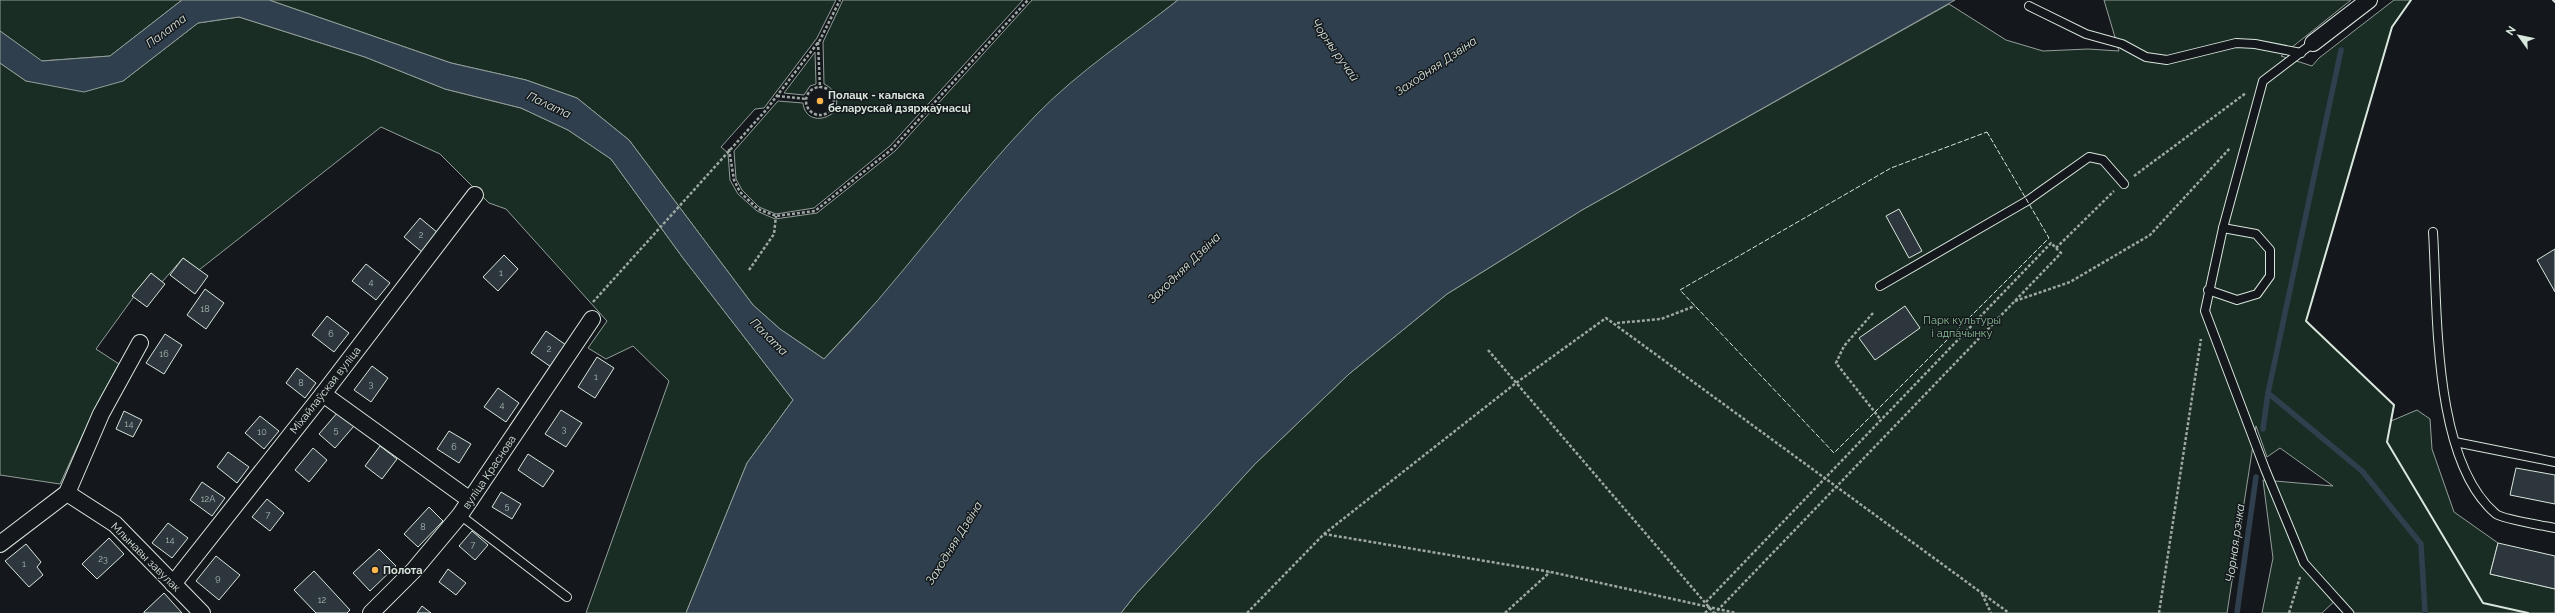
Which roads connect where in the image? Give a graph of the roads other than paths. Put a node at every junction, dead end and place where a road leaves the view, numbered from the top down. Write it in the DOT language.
graph roads {
  1 [pos="2369,0"];
  2 [pos="2029,6"];
  3 [pos="2307,48"];
  4 [pos="2124,184"];
  5 [pos="475,195"];
  6 [pos="2223,228"];
  7 [pos="2433,232"];
  8 [pos="1880,286"];
  9 [pos="2208,290"];
  10 [pos="591,312"];
  11 [pos="140,343"];
  12 [pos="323,394"];
  13 [pos="2455,442"];
  14 [pos="2555,462"];
  15 [pos="67,493"];
  16 [pos="470,500"];
  17 [pos="460,515"];
  18 [pos="2555,528"];
  19 [pos="0,544"];
  20 [pos="173,584"];
  21 [pos="567,597"];
  22 [pos="202,613"];
  23 [pos="371,613"];
  24 [pos="2349,613"];
  1 -- 3 [label="street"];
  2 -- 3 [label="lane"];
  3 -- 6 [label="lane"];
  4 -- 8 [label="lane"];
  5 -- 12 [label="street, Міхайлаўская вуліца"];
  6 -- 9 [label="lane"];
  6 -- 9 [label="lane"];
  7 -- 13 [label="lane"];
  9 -- 24 [label="lane"];
  10 -- 16 [label="street, вуліца Краснова"];
  11 -- 15 [label="street"];
  12 -- 16 [label="street"];
  12 -- 20 [label="street, Міхайлаўская вуліца"];
  13 -- 14 [label="lane"];
  13 -- 18 [label="lane"];
  15 -- 19 [label="street"];
  15 -- 20 [label="street, Млынавы завулак"];
  16 -- 17 [label="street, вуліца Краснова"];
  17 -- 21 [label="lane"];
  17 -- 23 [label="street, вуліца Краснова"];
  20 -- 22 [label="street, Млынавы завулак"];
}
